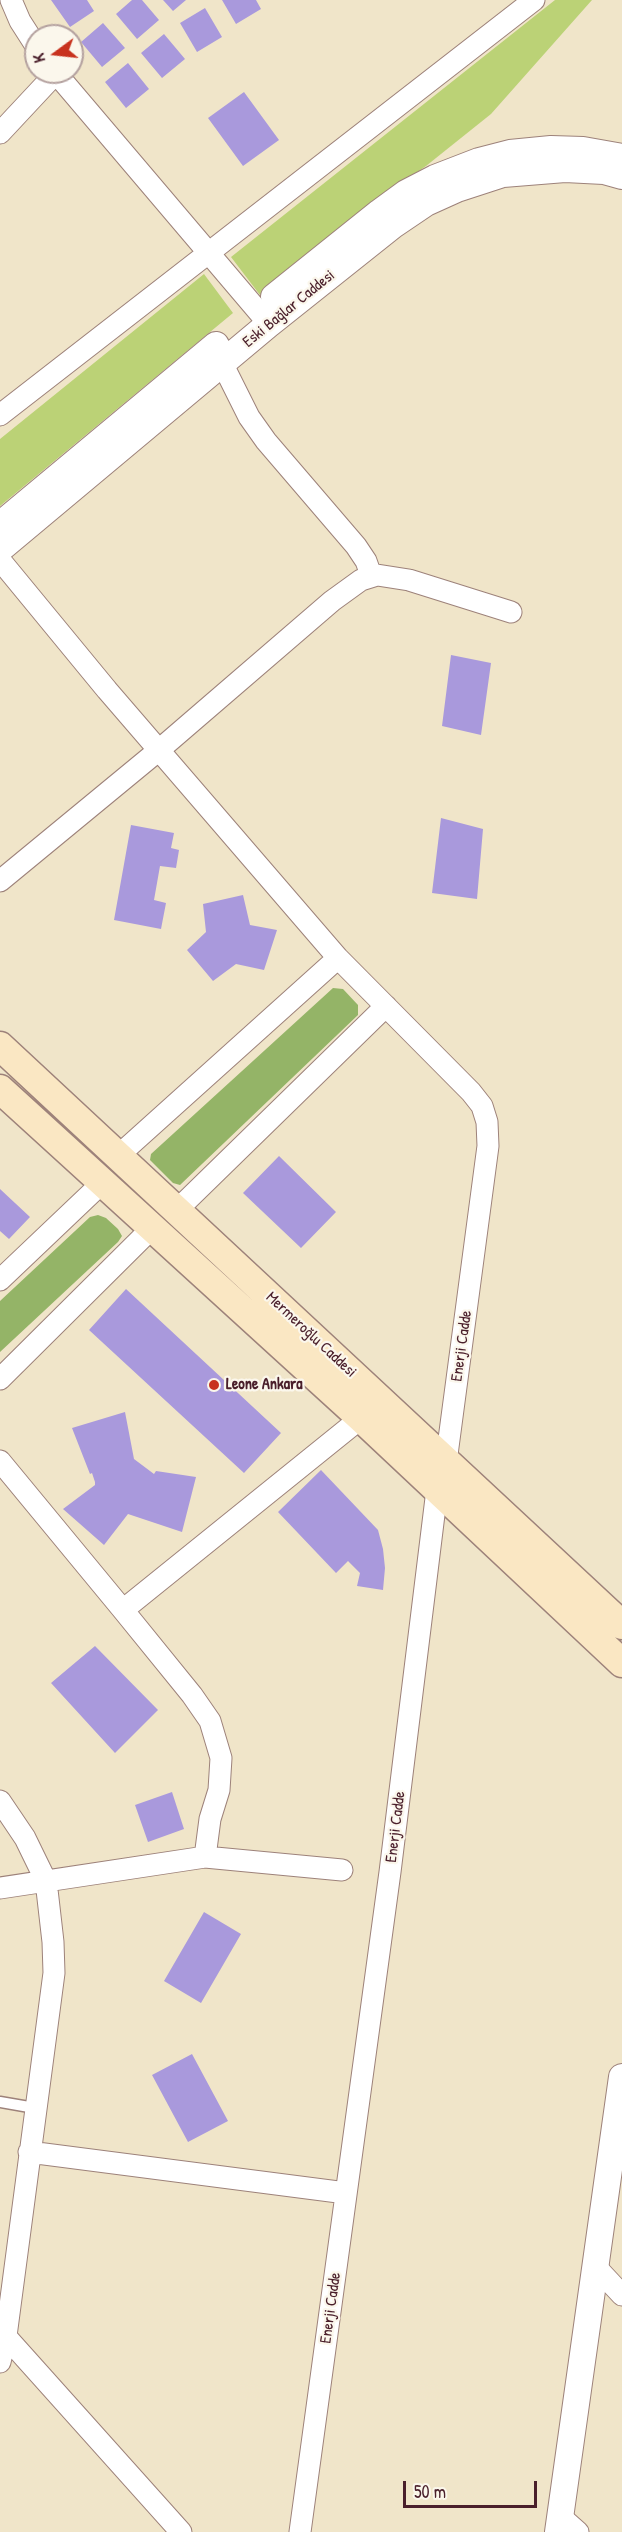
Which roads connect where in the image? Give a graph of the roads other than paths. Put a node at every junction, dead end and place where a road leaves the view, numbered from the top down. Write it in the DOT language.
graph roads {
  1 [pos="11,0"];
  2 [pos="534,0"];
  3 [pos="24,27"];
  4 [pos="44,84"];
  5 [pos="65,84"];
  6 [pos="0,133"];
  7 [pos="622,157"];
  8 [pos="622,176"];
  9 [pos="207,252"];
  10 [pos="264,317"];
  11 [pos="222,363"];
  12 [pos="0,415"];
  13 [pos="0,525"];
  14 [pos="0,549"];
  15 [pos="0,560"];
  16 [pos="370,575"];
  17 [pos="511,612"];
  18 [pos="159,750"];
  19 [pos="0,881"];
  20 [pos="338,958"];
  21 [pos="386,1006"];
  22 [pos="0,1046"];
  23 [pos="0,1089"];
  24 [pos="119,1155"];
  25 [pos="102,1182"];
  26 [pos="178,1209"];
  27 [pos="152,1228"];
  28 [pos="0,1280"];
  29 [pos="0,1379"];
  30 [pos="361,1418"];
  31 [pos="0,1461"];
  32 [pos="446,1462"];
  33 [pos="437,1490"];
  34 [pos="123,1610"];
  35 [pos="622,1625"];
  36 [pos="622,1663"];
  37 [pos="0,1801"];
  38 [pos="205,1857"];
  39 [pos="342,1870"];
  40 [pos="46,1881"];
  41 [pos="0,1888"];
  42 [pos="622,2077"];
  43 [pos="0,2102"];
  44 [pos="35,2108"];
  45 [pos="29,2152"];
  46 [pos="346,2193"];
  47 [pos="594,2265"];
  48 [pos="622,2295"];
  49 [pos="3,2333"];
  50 [pos="0,2362"];
  51 [pos="565,2527"];
  52 [pos="181,2532"];
  53 [pos="300,2532"];
  1 -- 3 [label="street"];
  2 -- 9 [label="street"];
  4 -- 6 [label="street"];
  5 -- 9 [label="street"];
  7 -- 10 [label="street, Eski Bağlar Caddesi"];
  8 -- 10 [label="street, Eski Bağlar Caddesi"];
  9 -- 10 [label="street"];
  9 -- 12 [label="street"];
  10 -- 11 [label="street, Eski Bağlar Caddesi"];
  10 -- 13 [label="street, Eski Bağlar Caddesi"];
  11 -- 14 [label="street, Eski Bağlar Caddesi"];
  11 -- 16 [label="street"];
  15 -- 18 [label="street"];
  16 -- 17 [label="street"];
  16 -- 18 [label="street"];
  18 -- 19 [label="street"];
  18 -- 20 [label="street"];
  20 -- 21 [label="street"];
  20 -- 24 [label="street"];
  21 -- 26 [label="street"];
  21 -- 32 [label="street, Enerji Cadde"];
  22 -- 24 [label="main road, Mermeroğlu Caddesi"];
  23 -- 25 [label="main road, Mermeroğlu Caddesi"];
  24 -- 26 [label="main road, Mermeroğlu Caddesi"];
  25 -- 27 [label="main road, Mermeroğlu Caddesi"];
  25 -- 28 [label="street"];
  26 -- 32 [label="main road, Mermeroğlu Caddesi"];
  27 -- 29 [label="street"];
  27 -- 30 [label="main road, Mermeroğlu Caddesi"];
  30 -- 33 [label="main road, Mermeroğlu Caddesi"];
  30 -- 34 [label="street"];
  31 -- 34 [label="street"];
  32 -- 33 [label="street, Enerji Cadde"];
  32 -- 35 [label="main road, Mermeroğlu Caddesi"];
  33 -- 36 [label="main road, Mermeroğlu Caddesi"];
  33 -- 46 [label="street, Enerji Cadde"];
  34 -- 38 [label="street"];
  37 -- 40 [label="street"];
  38 -- 39 [label="street"];
  38 -- 40 [label="street"];
  40 -- 41 [label="street"];
  40 -- 44 [label="street"];
  42 -- 47 [label="street"];
  43 -- 44 [label="lane"];
  44 -- 45 [label="street"];
  45 -- 46 [label="street"];
  45 -- 49 [label="street"];
  46 -- 53 [label="street, Enerji Cadde"];
  47 -- 48 [label="street"];
  47 -- 51 [label="street"];
  49 -- 50 [label="street"];
  49 -- 52 [label="street"];
}
